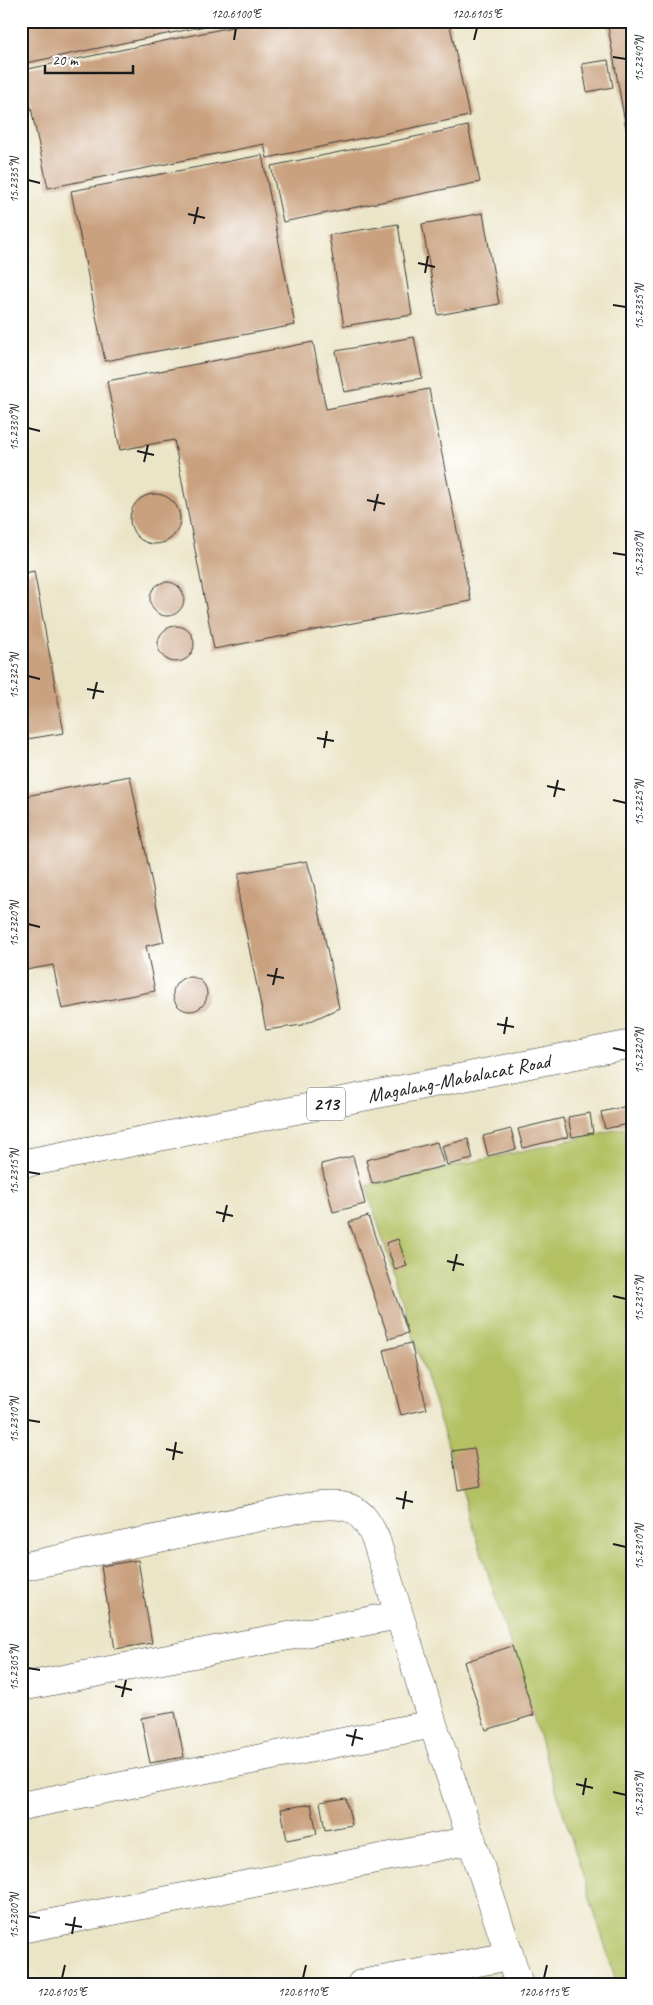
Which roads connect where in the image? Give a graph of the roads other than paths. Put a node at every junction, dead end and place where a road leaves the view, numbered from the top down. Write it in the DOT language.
graph roads {
  1 [pos="632,1044"];
  2 [pos="21,1164"];
  3 [pos="21,1567"];
  4 [pos="399,1615"];
  5 [pos="21,1688"];
  6 [pos="433,1724"];
  7 [pos="21,1806"];
  8 [pos="472,1840"];
  9 [pos="21,1929"];
  10 [pos="510,1956"];
  11 [pos="361,1984"];
  12 [pos="519,1984"];
  1 -- 2 [label="street, Magalang-Mabalacat Road / 213"];
  3 -- 4 [label="street"];
  4 -- 5 [label="street"];
  4 -- 6 [label="street"];
  6 -- 7 [label="street"];
  6 -- 8 [label="street"];
  8 -- 9 [label="street"];
  8 -- 10 [label="street"];
  10 -- 11 [label="street"];
  10 -- 12 [label="street"];
}
